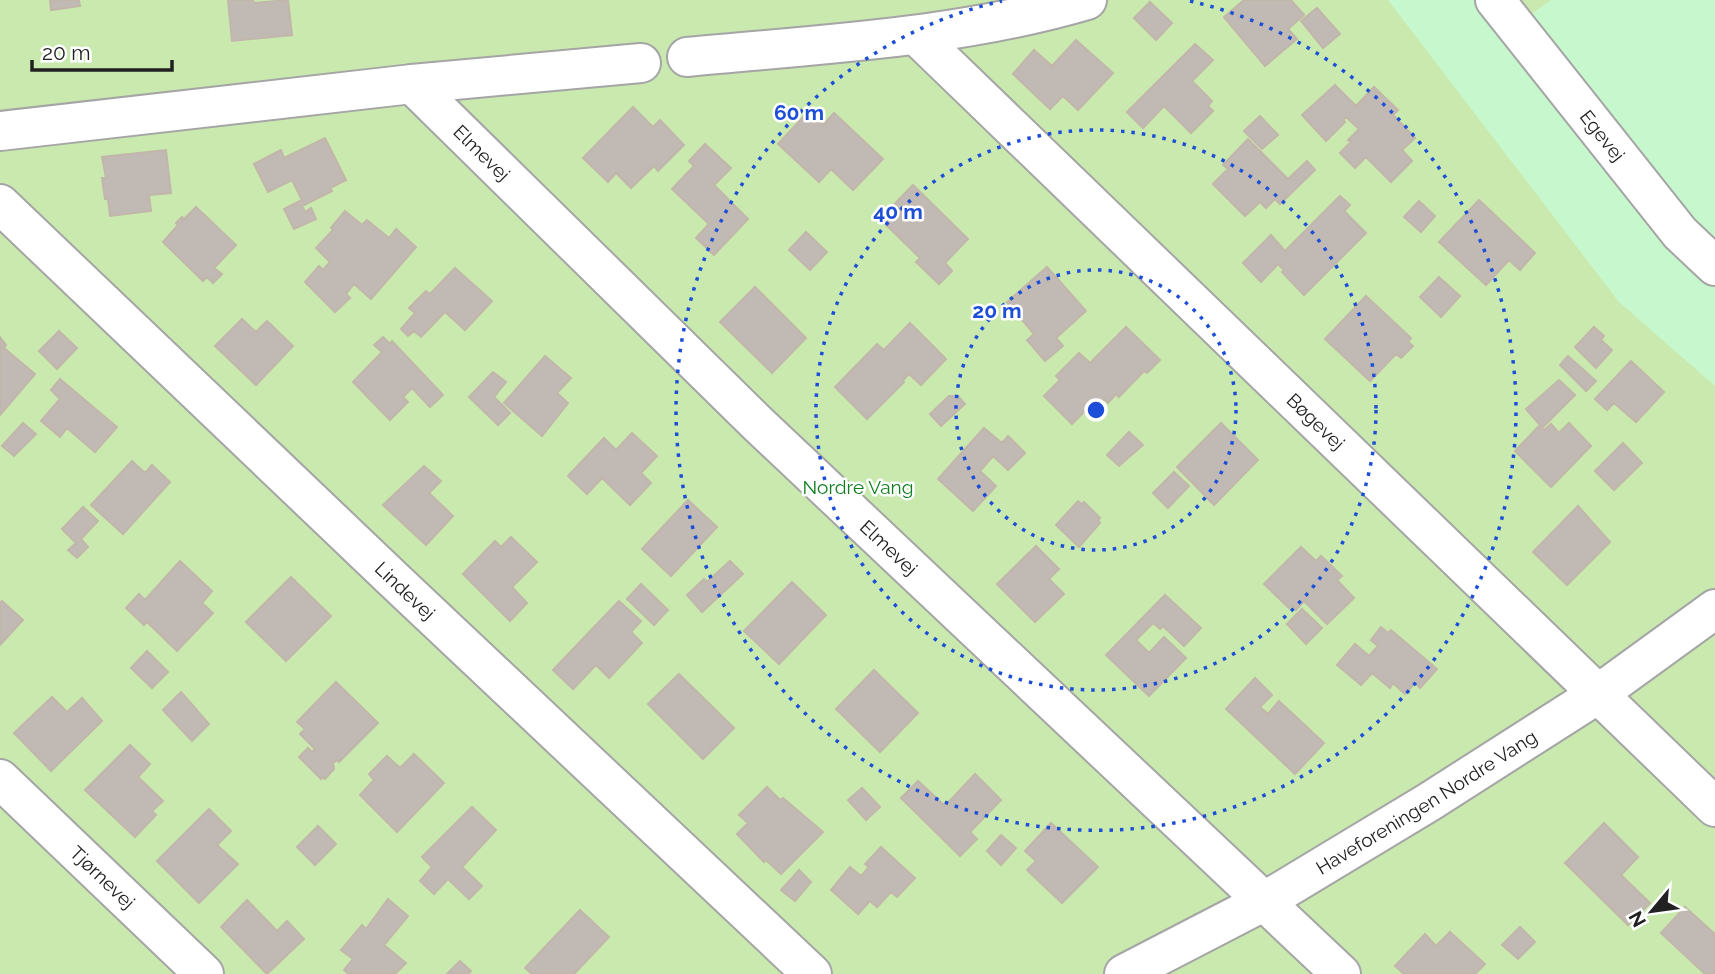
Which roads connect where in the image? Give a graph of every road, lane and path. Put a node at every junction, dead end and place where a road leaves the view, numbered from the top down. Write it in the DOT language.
graph roads {
  1 [pos="1087,0"];
  2 [pos="1494,0"];
  3 [pos="916,35"];
  4 [pos="687,57"];
  5 [pos="641,63"];
  6 [pos="412,84"];
  7 [pos="0,131"];
  8 [pos="0,204"];
  9 [pos="1715,266"];
  10 [pos="1715,609"];
  11 [pos="1598,694"];
  12 [pos="0,779"];
  13 [pos="1715,807"];
  14 [pos="1265,901"];
  15 [pos="204,974"];
  16 [pos="812,974"];
  17 [pos="1124,974"];
  18 [pos="1341,974"];
  1 -- 3 [label="street"];
  2 -- 9 [label="street, Egevej"];
  3 -- 4 [label="street"];
  3 -- 11 [label="street, Bøgevej"];
  5 -- 6 [label="street"];
  6 -- 7 [label="street"];
  6 -- 14 [label="street, Elmevej"];
  8 -- 16 [label="street, Lindevej"];
  10 -- 11 [label="street, Haveforeningen Nordre Vang"];
  11 -- 13 [label="street, Bøgevej"];
  11 -- 14 [label="street, Haveforeningen Nordre Vang"];
  12 -- 15 [label="street, Tjørnevej"];
  14 -- 17 [label="street, Haveforeningen Nordre Vang"];
  14 -- 18 [label="street, Elmevej"];
}
